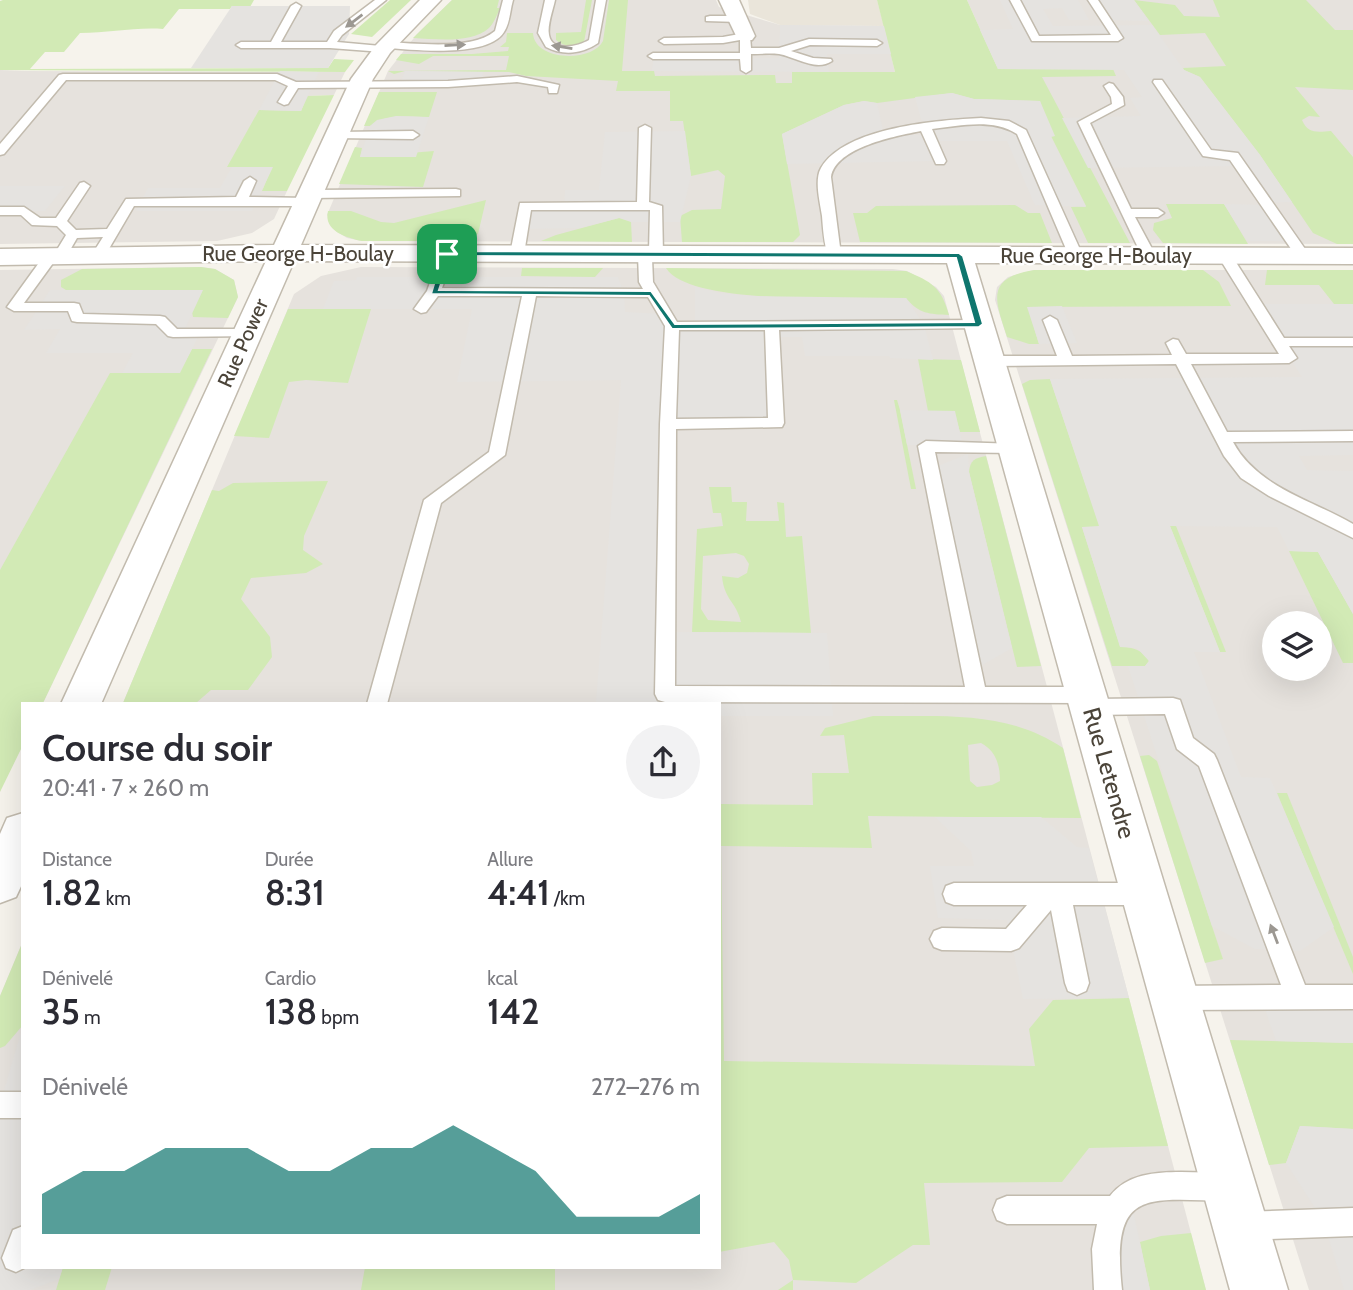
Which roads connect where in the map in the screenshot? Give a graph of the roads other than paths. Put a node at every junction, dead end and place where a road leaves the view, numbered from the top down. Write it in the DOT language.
graph roads {
  1 [pos="380,0"];
  2 [pos="430,0"];
  3 [pos="508,0"];
  4 [pos="550,0"];
  5 [pos="601,0"];
  6 [pos="729,0"];
  7 [pos="1014,0"];
  8 [pos="1093,0"];
  9 [pos="296,6"];
  10 [pos="710,19"];
  11 [pos="664,41"];
  12 [pos="744,41"];
  13 [pos="877,43"];
  14 [pos="241,45"];
  15 [pos="274,45"];
  16 [pos="330,45"];
  17 [pos="384,47"];
  18 [pos="780,51"];
  19 [pos="653,56"];
  20 [pos="827,61"];
  21 [pos="746,71"];
  22 [pos="1158,82"];
  23 [pos="360,84"];
  24 [pos="294,85"];
  25 [pos="1109,86"];
  26 [pos="553,91"];
  27 [pos="284,102"];
  28 [pos="925,126"];
  29 [pos="645,128"];
  30 [pos="412,135"];
  31 [pos="337,136"];
  32 [pos="0,151"];
  33 [pos="940,161"];
  34 [pos="250,181"];
  35 [pos="84,186"];
  36 [pos="557,190"];
  37 [pos="456,193"];
  38 [pos="309,198"];
  39 [pos="241,201"];
  40 [pos="555,206"];
  41 [pos="643,206"];
  42 [pos="0,211"];
  43 [pos="1126,213"];
  44 [pos="1158,213"];
  45 [pos="60,222"];
  46 [pos="105,245"];
  47 [pos="61,249"];
  48 [pos="284,253"];
  49 [pos="447,254"];
  50 [pos="517,254"];
  51 [pos="650,255"];
  52 [pos="834,255"];
  53 [pos="959,256"];
  54 [pos="1076,256"];
  55 [pos="1149,256"];
  56 [pos="1225,256"];
  57 [pos="1303,256"];
  58 [pos="1353,256"];
  59 [pos="0,257"];
  60 [pos="434,292"];
  61 [pos="530,292"];
  62 [pos="24,293"];
  63 [pos="651,293"];
  64 [pos="0,300"];
  65 [pos="421,309"];
  66 [pos="1050,320"];
  67 [pos="772,326"];
  68 [pos="672,327"];
  69 [pos="247,333"];
  70 [pos="1279,342"];
  71 [pos="1353,342"];
  72 [pos="984,343"];
  73 [pos="1173,343"];
  74 [pos="1181,359"];
  75 [pos="1066,360"];
  76 [pos="668,424"];
  77 [pos="1353,436"];
  78 [pos="1222,437"];
  79 [pos="1015,448"];
  80 [pos="1353,532"];
  81 [pos="976,693"];
  82 [pos="1088,701"];
  83 [pos="81,702"];
  84 [pos="378,702"];
  85 [pos="954,894"];
  86 [pos="1144,894"];
  87 [pos="1055,895"];
  88 [pos="942,939"];
  89 [pos="1077,983"];
  90 [pos="1353,997"];
  91 [pos="1174,998"];
  92 [pos="1298,998"];
  93 [pos="0,1105"];
  94 [pos="21,1105"];
  95 [pos="1229,1186"];
  96 [pos="1007,1210"];
  97 [pos="1119,1210"];
  98 [pos="1353,1222"];
  99 [pos="1241,1226"];
  100 [pos="1108,1290"];
  101 [pos="1259,1290"];
  1 -- 16 [label="lane, one-way"];
  2 -- 17 [label="street, Rue Power"];
  17 -- 3 [label="lane, one-way"];
  5 -- 4 [label="lane, one-way"];
  6 -- 12 [label="street"];
  7 -- 8 [label="lane"];
  9 -- 15 [label="lane"];
  10 -- 12 [label="lane"];
  11 -- 12 [label="lane"];
  12 -- 18 [label="lane"];
  12 -- 19 [label="lane"];
  12 -- 21 [label="lane"];
  13 -- 18 [label="lane"];
  14 -- 15 [label="lane"];
  15 -- 16 [label="lane"];
  16 -- 17 [label="lane"];
  17 -- 23 [label="street, Rue Power"];
  18 -- 20 [label="lane"];
  22 -- 57 [label="lane"];
  23 -- 24 [label="lane"];
  23 -- 26 [label="lane"];
  23 -- 31 [label="street, Rue Power"];
  24 -- 27 [label="lane"];
  24 -- 32 [label="lane"];
  25 -- 43 [label="lane"];
  28 -- 33 [label="lane"];
  28 -- 52 [label="lane"];
  28 -- 54 [label="lane"];
  29 -- 41 [label="lane"];
  30 -- 31 [label="lane"];
  31 -- 38 [label="street, Rue Power"];
  34 -- 39 [label="lane"];
  35 -- 45 [label="lane"];
  36 -- 40 [label="lane"];
  37 -- 38 [label="lane"];
  38 -- 39 [label="lane"];
  38 -- 48 [label="street, Rue Power"];
  39 -- 46 [label="lane"];
  40 -- 41 [label="lane"];
  40 -- 50 [label="lane"];
  41 -- 51 [label="lane"];
  42 -- 45 [label="lane"];
  43 -- 44 [label="lane"];
  43 -- 55 [label="lane"];
  45 -- 47 [label="lane"];
  46 -- 47 [label="street, Rue George H-Boulay"];
  46 -- 48 [label="street, Rue George H-Boulay"];
  47 -- 59 [label="street, Rue George H-Boulay"];
  47 -- 62 [label="lane"];
  48 -- 49 [label="street, Rue George H-Boulay"];
  48 -- 69 [label="street, Rue Power"];
  49 -- 50 [label="street, Rue George H-Boulay"];
  49 -- 60 [label="lane"];
  50 -- 51 [label="street, Rue George H-Boulay"];
  51 -- 52 [label="street, Rue George H-Boulay"];
  51 -- 63 [label="lane"];
  52 -- 53 [label="street, Rue George H-Boulay"];
  53 -- 54 [label="street, Rue George H-Boulay"];
  53 -- 72 [label="street, Rue Letendre"];
  54 -- 55 [label="street, Rue George H-Boulay"];
  55 -- 56 [label="street, Rue George H-Boulay"];
  56 -- 57 [label="street, Rue George H-Boulay"];
  56 -- 70 [label="lane"];
  57 -- 58 [label="street, Rue George H-Boulay"];
  60 -- 61 [label="lane"];
  60 -- 65 [label="lane"];
  61 -- 63 [label="lane"];
  61 -- 84 [label="lane"];
  62 -- 64 [label="lane"];
  62 -- 69 [label="lane"];
  63 -- 68 [label="lane"];
  66 -- 75 [label="lane"];
  67 -- 68 [label="lane"];
  67 -- 72 [label="lane"];
  67 -- 76 [label="lane"];
  68 -- 76 [label="lane"];
  69 -- 83 [label="street, Rue Power"];
  70 -- 71 [label="lane"];
  70 -- 74 [label="lane"];
  72 -- 75 [label="lane"];
  72 -- 79 [label="street, Rue Letendre"];
  73 -- 74 [label="lane"];
  74 -- 75 [label="lane"];
  74 -- 78 [label="lane"];
  76 -- 81 [label="lane"];
  77 -- 78 [label="lane"];
  78 -- 80 [label="lane"];
  79 -- 81 [label="lane"];
  79 -- 82 [label="street, Rue Letendre"];
  81 -- 82 [label="lane"];
  82 -- 86 [label="street, Rue Letendre"];
  92 -- 82 [label="lane, one-way"];
  85 -- 87 [label="lane"];
  86 -- 87 [label="lane"];
  86 -- 91 [label="street, Rue Letendre"];
  87 -- 88 [label="lane"];
  87 -- 89 [label="lane"];
  90 -- 92 [label="lane"];
  91 -- 92 [label="lane"];
  91 -- 95 [label="street, Rue Letendre"];
  93 -- 94 [label="lane"];
  95 -- 97 [label="lane"];
  95 -- 99 [label="street, Rue Letendre"];
  96 -- 97 [label="lane"];
  97 -- 100 [label="lane"];
  98 -- 99 [label="lane"];
  99 -- 101 [label="street, Rue Letendre"];
}
